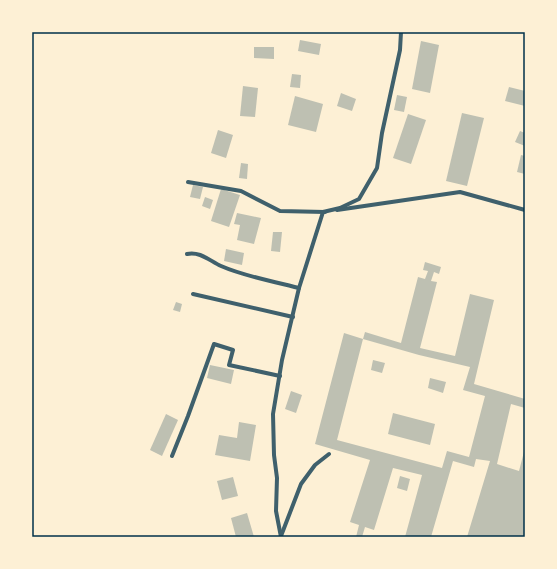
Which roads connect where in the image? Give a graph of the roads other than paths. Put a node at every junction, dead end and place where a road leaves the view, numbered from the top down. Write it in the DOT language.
graph roads {
  1 [pos="401,32"];
  2 [pos="188,182"];
  3 [pos="525,210"];
  4 [pos="323,212"];
  5 [pos="187,254"];
  6 [pos="299,288"];
  7 [pos="193,294"];
  8 [pos="293,317"];
  9 [pos="280,376"];
  10 [pos="329,454"];
  11 [pos="172,456"];
  12 [pos="281,537"];
  1 -- 4 [label="street"];
  2 -- 4 [label="street"];
  3 -- 4 [label="street"];
  4 -- 6 [label="street"];
  5 -- 6 [label="street"];
  6 -- 8 [label="street"];
  7 -- 8 [label="street"];
  8 -- 9 [label="street"];
  9 -- 11 [label="street"];
  9 -- 12 [label="street"];
  10 -- 12 [label="street"];
}
